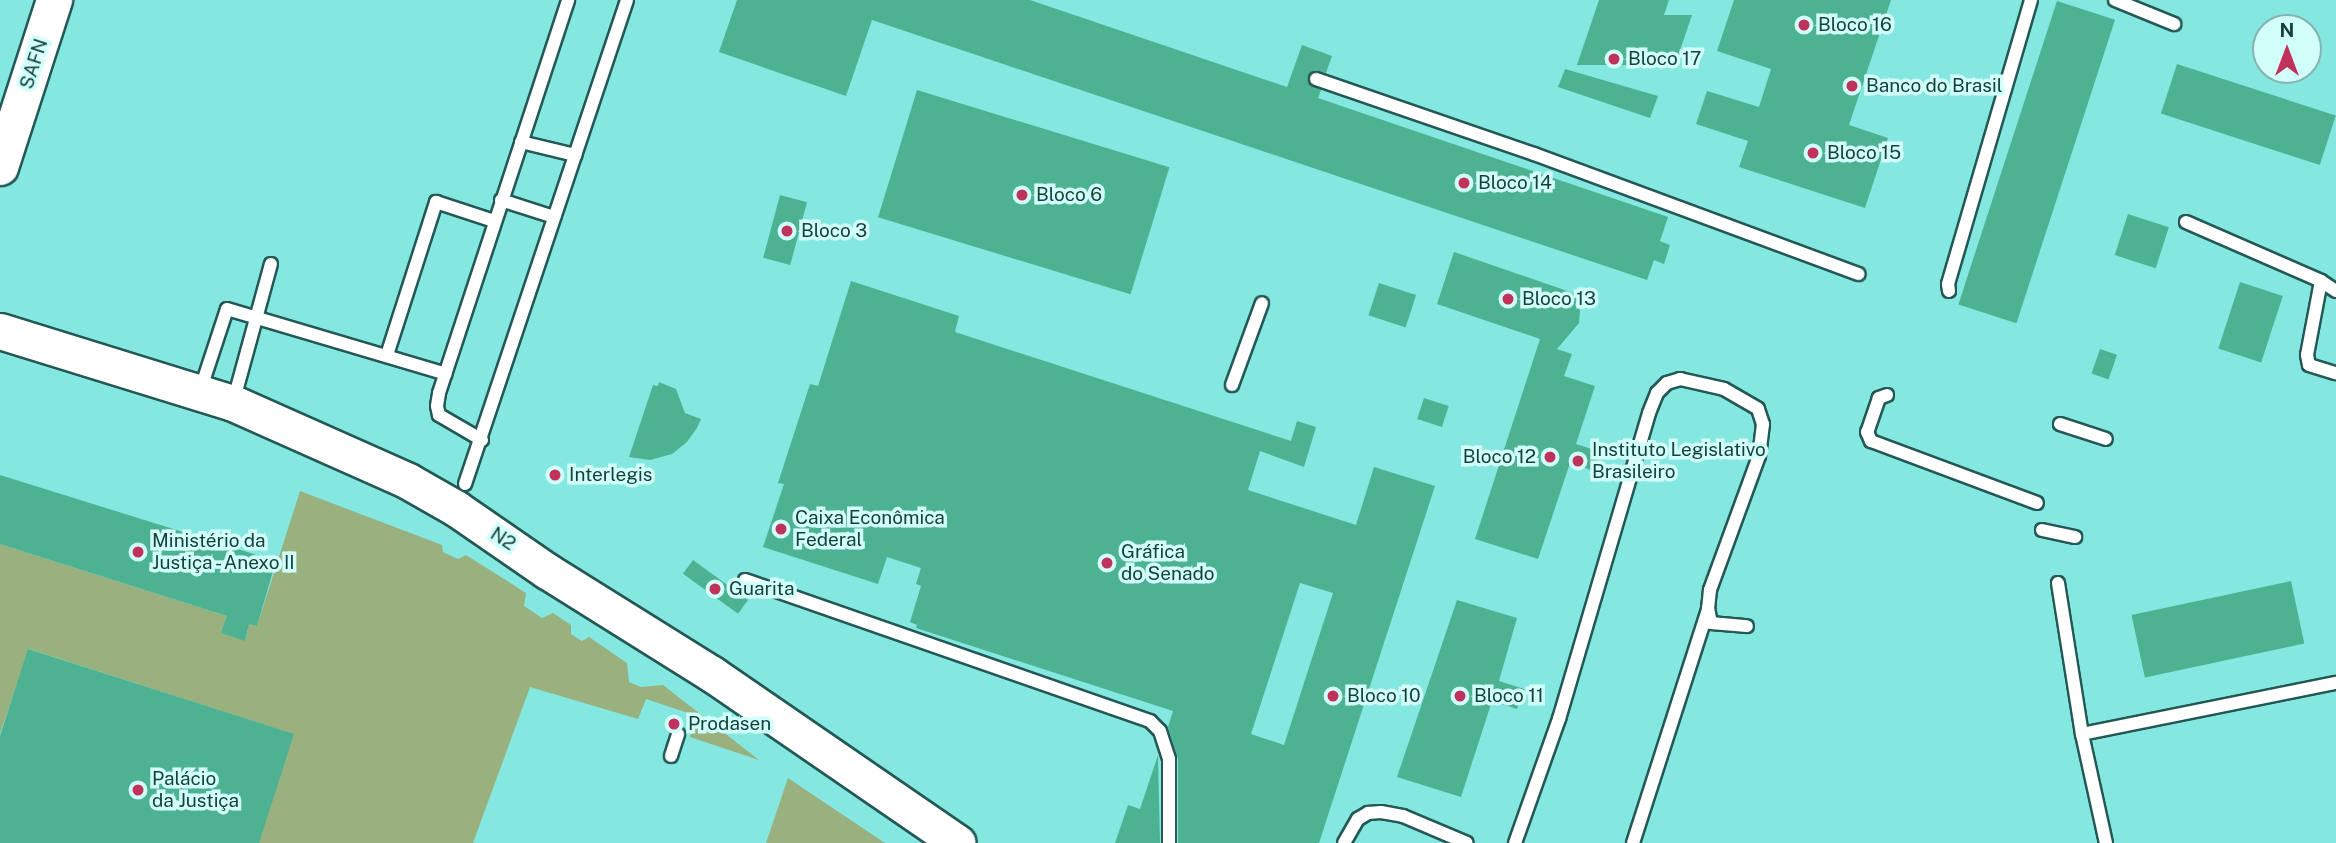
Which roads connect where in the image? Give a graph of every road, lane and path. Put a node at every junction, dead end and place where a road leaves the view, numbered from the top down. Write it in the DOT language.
graph roads {
  1 [pos="54,0"];
  2 [pos="568,0"];
  3 [pos="627,0"];
  4 [pos="2031,0"];
  5 [pos="2115,0"];
  6 [pos="2174,24"];
  7 [pos="1316,79"];
  8 [pos="521,142"];
  9 [pos="575,155"];
  10 [pos="0,167"];
  11 [pos="501,200"];
  12 [pos="554,217"];
  13 [pos="494,221"];
  14 [pos="2186,222"];
  15 [pos="271,264"];
  16 [pos="1860,274"];
  17 [pos="2321,281"];
  18 [pos="1949,291"];
  19 [pos="2336,291"];
  20 [pos="1262,303"];
  21 [pos="258,318"];
  22 [pos="0,331"];
  23 [pos="387,355"];
  24 [pos="2336,373"];
  25 [pos="446,374"];
  26 [pos="1232,385"];
  27 [pos="200,392"];
  28 [pos="1886,395"];
  29 [pos="233,403"];
  30 [pos="2060,424"];
  31 [pos="2106,439"];
  32 [pos="482,440"];
  33 [pos="465,484"];
  34 [pos="2037,503"];
  35 [pos="2042,530"];
  36 [pos="2075,537"];
  37 [pos="745,580"];
  38 [pos="2058,583"];
  39 [pos="1708,608"];
  40 [pos="1748,626"];
  41 [pos="2336,683"];
  42 [pos="678,734"];
  43 [pos="2082,734"];
  44 [pos="671,756"];
  45 [pos="938,833"];
  46 [pos="1452,840"];
  47 [pos="1169,843"];
  48 [pos="1344,843"];
  49 [pos="1467,843"];
  50 [pos="1515,843"];
  51 [pos="1633,843"];
  52 [pos="2106,843"];
  1 -- 10 [label="main road, SAFN"];
  2 -- 8 [label="lane"];
  3 -- 9 [label="lane"];
  4 -- 18 [label="lane"];
  5 -- 6 [label="lane"];
  7 -- 16 [label="lane"];
  8 -- 9 [label="lane"];
  8 -- 11 [label="lane"];
  9 -- 12 [label="lane"];
  11 -- 12 [label="lane"];
  11 -- 13 [label="lane"];
  12 -- 32 [label="lane"];
  13 -- 23 [label="lane"];
  13 -- 25 [label="lane"];
  14 -- 17 [label="lane"];
  15 -- 21 [label="lane"];
  17 -- 19 [label="lane"];
  17 -- 24 [label="lane"];
  20 -- 26 [label="lane"];
  21 -- 23 [label="lane"];
  21 -- 27 [label="lane"];
  21 -- 29 [label="lane"];
  22 -- 27 [label="main road, N2"];
  23 -- 25 [label="lane"];
  25 -- 32 [label="lane"];
  27 -- 29 [label="main road, N2"];
  28 -- 34 [label="lane"];
  29 -- 45 [label="main road, N2"];
  30 -- 31 [label="lane"];
  32 -- 33 [label="lane"];
  35 -- 36 [label="lane"];
  37 -- 47 [label="lane"];
  38 -- 43 [label="lane"];
  39 -- 40 [label="lane"];
  39 -- 50 [label="lane"];
  39 -- 51 [label="lane"];
  41 -- 43 [label="lane"];
  42 -- 44 [label="lane"];
  43 -- 52 [label="lane"];
  46 -- 48 [label="lane"];
  46 -- 49 [label="lane"];
}
